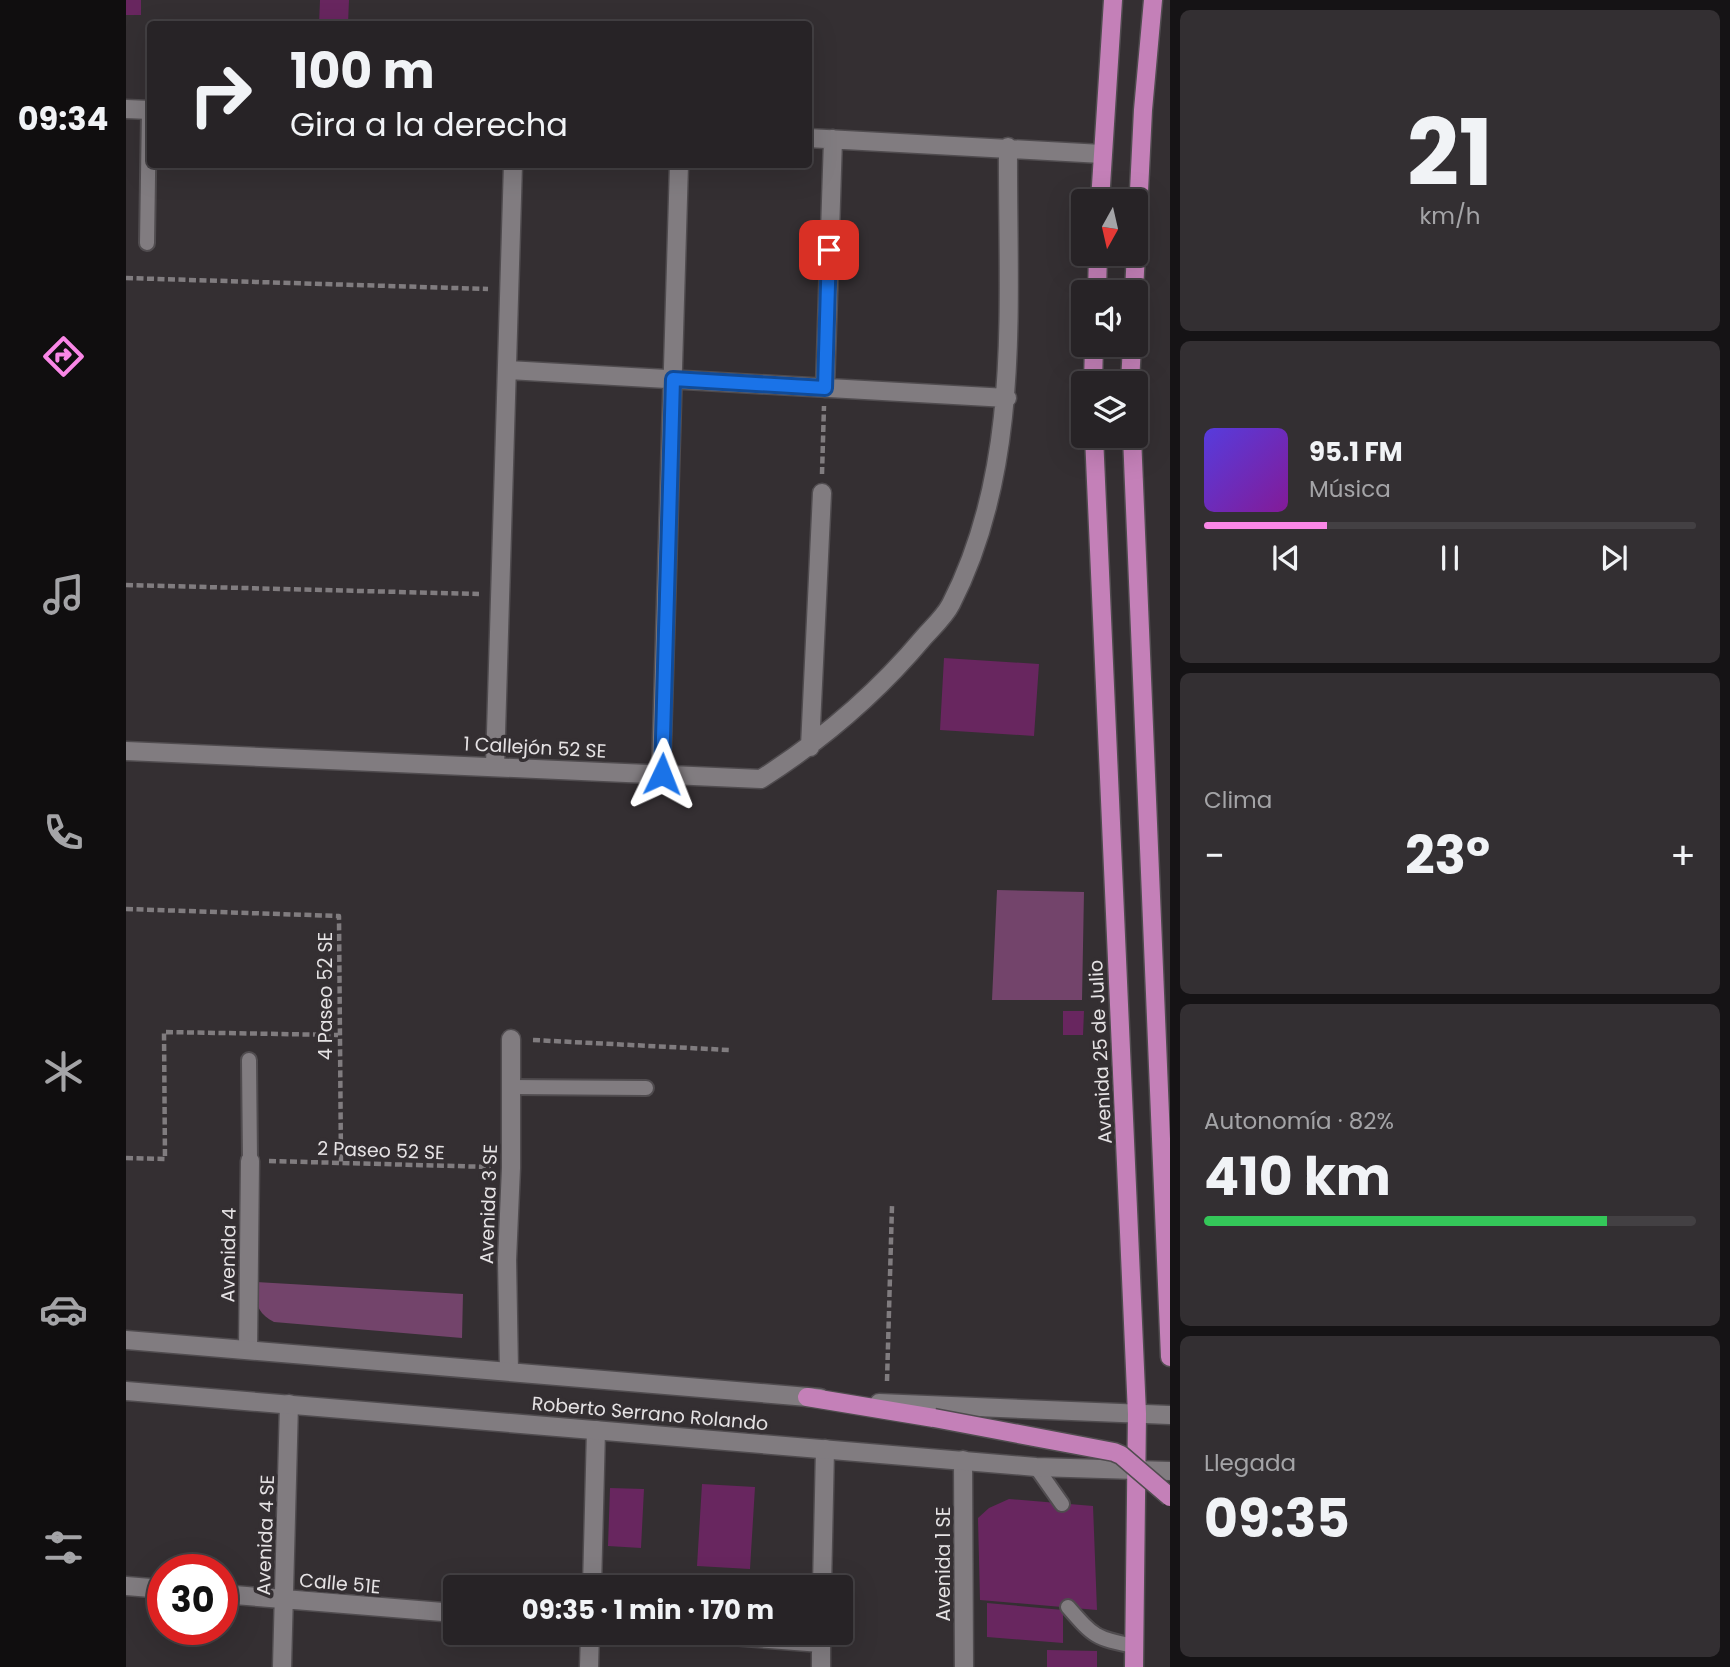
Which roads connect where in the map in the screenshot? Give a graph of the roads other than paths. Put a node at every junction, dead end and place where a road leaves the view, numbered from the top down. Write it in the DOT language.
graph roads {
  1 [pos="1113,0"];
  2 [pos="1153,0"];
  3 [pos="126,109"];
  4 [pos="147,110"];
  5 [pos="812,138"];
  6 [pos="833,139"];
  7 [pos="1007,147"];
  8 [pos="1102,154"];
  9 [pos="149,168"];
  10 [pos="513,168"];
  11 [pos="679,168"];
  12 [pos="1101,189"];
  13 [pos="147,243"];
  14 [pos="1135,280"];
  15 [pos="507,370"];
  16 [pos="673,379"];
  17 [pos="825,388"];
  18 [pos="1007,398"];
  19 [pos="1095,448"];
  20 [pos="1132,448"];
  21 [pos="822,493"];
  22 [pos="810,747"];
  23 [pos="126,751"];
  24 [pos="495,766"];
  25 [pos="662,774"];
  26 [pos="511,1039"];
  27 [pos="249,1059"];
  28 [pos="510,1087"];
  29 [pos="646,1088"];
  30 [pos="250,1161"];
  31 [pos="126,1340"];
  32 [pos="248,1349"];
  33 [pos="1170,1357"];
  34 [pos="509,1371"];
  35 [pos="126,1391"];
  36 [pos="807,1396"];
  37 [pos="289,1404"];
  38 [pos="1137,1414"];
  39 [pos="1170,1415"];
  40 [pos="596,1430"];
  41 [pos="825,1449"];
  42 [pos="963,1460"];
  43 [pos="1036,1467"];
  44 [pos="1138,1471"];
  45 [pos="1170,1471"];
  46 [pos="1170,1497"];
  47 [pos="1062,1504"];
  48 [pos="592,1575"];
  49 [pos="822,1575"];
  50 [pos="126,1586"];
  51 [pos="147,1588"];
  52 [pos="238,1595"];
  53 [pos="284,1599"];
  54 [pos="1068,1607"];
  55 [pos="443,1612"];
  56 [pos="590,1645"];
  57 [pos="821,1645"];
  58 [pos="1134,1646"];
  59 [pos="282,1667"];
  60 [pos="589,1667"];
  61 [pos="821,1667"];
  62 [pos="964,1667"];
  63 [pos="1134,1667"];
  1 -- 8 [label="main road"];
  2 -- 14 [label="main road"];
  3 -- 4 [label="street"];
  5 -- 6 [label="street"];
  6 -- 7 [label="street"];
  6 -- 17 [label="street"];
  7 -- 8 [label="street"];
  7 -- 18 [label="street, 1 Callejón 52 SE"];
  8 -- 12 [label="main road"];
  9 -- 13 [label="lane"];
  10 -- 15 [label="street"];
  11 -- 16 [label="street"];
  15 -- 16 [label="street"];
  15 -- 24 [label="street"];
  16 -- 17 [label="street"];
  16 -- 25 [label="street"];
  17 -- 18 [label="street"];
  18 -- 22 [label="street, 1 Callejón 52 SE"];
  19 -- 38 [label="main road, Avenida 25 de Julio"];
  20 -- 33 [label="main road"];
  21 -- 22 [label="street"];
  22 -- 25 [label="street, 1 Callejón 52 SE"];
  23 -- 24 [label="street, 1 Callejón 52 SE"];
  24 -- 25 [label="street, 1 Callejón 52 SE"];
  26 -- 28 [label="street, Avenida 3 SE"];
  27 -- 30 [label="lane"];
  28 -- 29 [label="lane"];
  28 -- 34 [label="street, Avenida 3 SE"];
  30 -- 32 [label="street, Avenida 4"];
  31 -- 32 [label="street, Roberto Serrano Rolando"];
  32 -- 34 [label="street, Roberto Serrano Rolando"];
  34 -- 36 [label="street, Roberto Serrano Rolando"];
  35 -- 37 [label="street, Roberto Serrano Rolando"];
  36 -- 38 [label="street, Roberto Serrano Rolando"];
  36 -- 46 [label="main road, bridge"];
  37 -- 40 [label="street, Roberto Serrano Rolando"];
  37 -- 53 [label="street, Avenida 4 SE"];
  38 -- 39 [label="street, Roberto Serrano Rolando"];
  38 -- 44 [label="main road, Avenida 25 de Julio"];
  40 -- 41 [label="street, Roberto Serrano Rolando"];
  40 -- 48 [label="street"];
  41 -- 42 [label="street, Roberto Serrano Rolando"];
  41 -- 49 [label="street"];
  42 -- 43 [label="street, Roberto Serrano Rolando"];
  42 -- 62 [label="street, Avenida 1 SE"];
  43 -- 44 [label="street, Roberto Serrano Rolando"];
  43 -- 47 [label="lane"];
  44 -- 45 [label="street, Roberto Serrano Rolando"];
  44 -- 58 [label="main road, Avenida 25 de Julio"];
  50 -- 51 [label="street"];
  52 -- 53 [label="street, Calle 51E"];
  53 -- 55 [label="street, Calle 51E"];
  53 -- 59 [label="street, Avenida 4 SE"];
  54 -- 58 [label="lane"];
  56 -- 60 [label="street"];
  57 -- 61 [label="street"];
  58 -- 63 [label="main road, Avenida 25 de Julio"];
}
